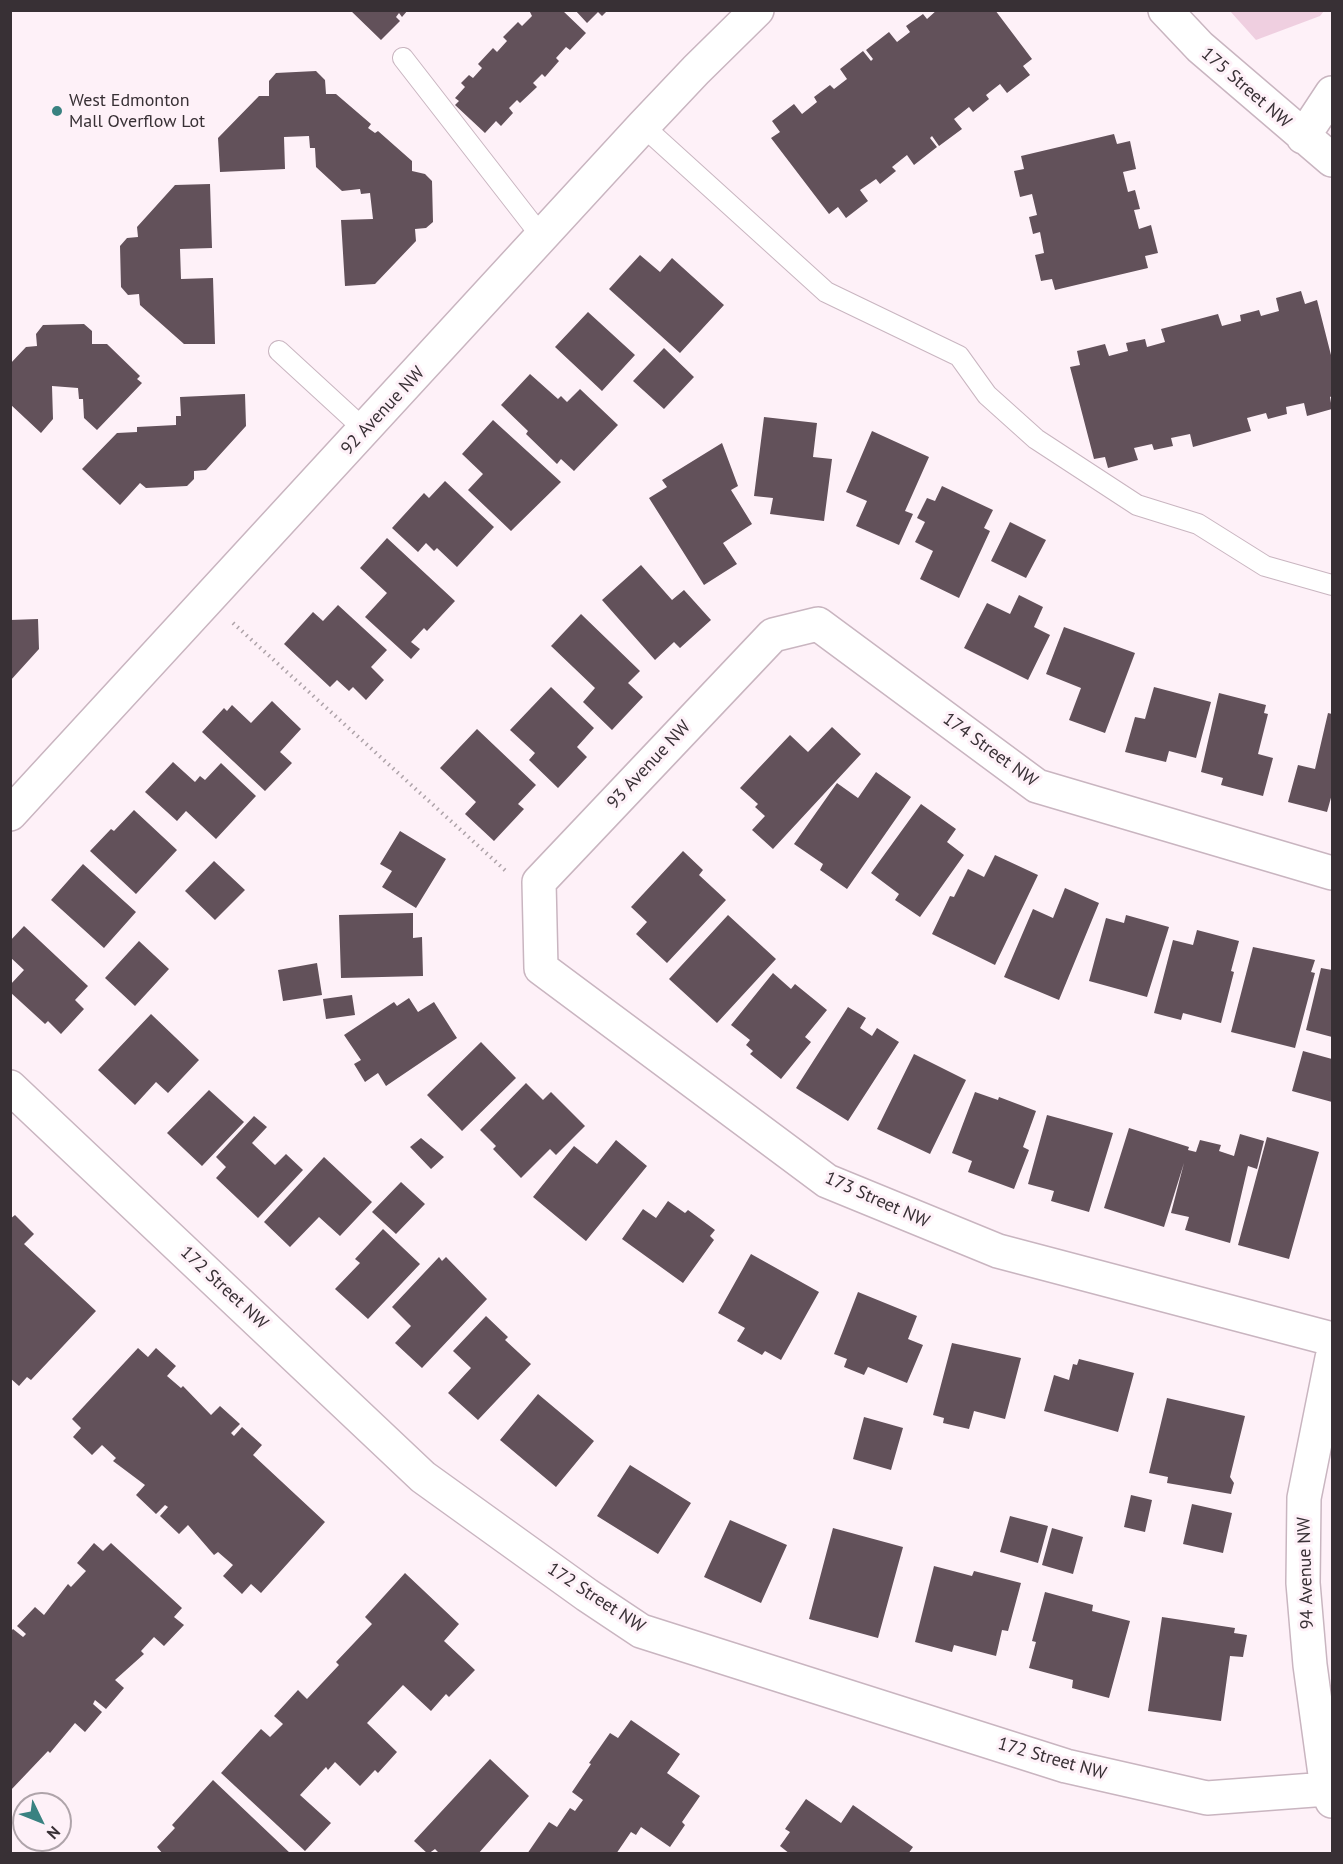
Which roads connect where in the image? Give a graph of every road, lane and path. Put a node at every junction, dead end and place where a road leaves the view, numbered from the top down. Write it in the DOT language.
graph roads {
  1 [pos="757,10"];
  2 [pos="1165,10"];
  3 [pos="403,58"];
  4 [pos="1332,93"];
  5 [pos="643,126"];
  6 [pos="1303,137"];
  7 [pos="1332,160"];
  8 [pos="542,237"];
  9 [pos="279,351"];
  10 [pos="365,430"];
  11 [pos="1332,585"];
  12 [pos="208,600"];
  13 [pos="773,635"];
  14 [pos="10,814"];
  15 [pos="1332,873"];
  16 [pos="539,900"];
  17 [pos="10,1087"];
  18 [pos="1332,1339"];
  19 [pos="1332,1358"];
  20 [pos="1330,1795"];
  1 -- 5 [label="street, 92 Avenue NW"];
  2 -- 6 [label="street, 175 Street NW"];
  3 -- 8 [label="lane"];
  4 -- 6 [label="street"];
  5 -- 8 [label="street, 92 Avenue NW"];
  5 -- 11 [label="lane"];
  6 -- 7 [label="street, 175 Street NW"];
  8 -- 10 [label="street, 92 Avenue NW"];
  9 -- 10 [label="lane"];
  10 -- 12 [label="street, 92 Avenue NW"];
  12 -- 14 [label="street, 92 Avenue NW"];
  12 -- 16 [label="path"];
  13 -- 15 [label="street, 174 Street NW"];
  13 -- 16 [label="street, 93 Avenue NW"];
  16 -- 18 [label="street, 173 Street NW"];
  17 -- 20 [label="street, 172 Street NW"];
  19 -- 20 [label="street, 94 Avenue NW"];
}
